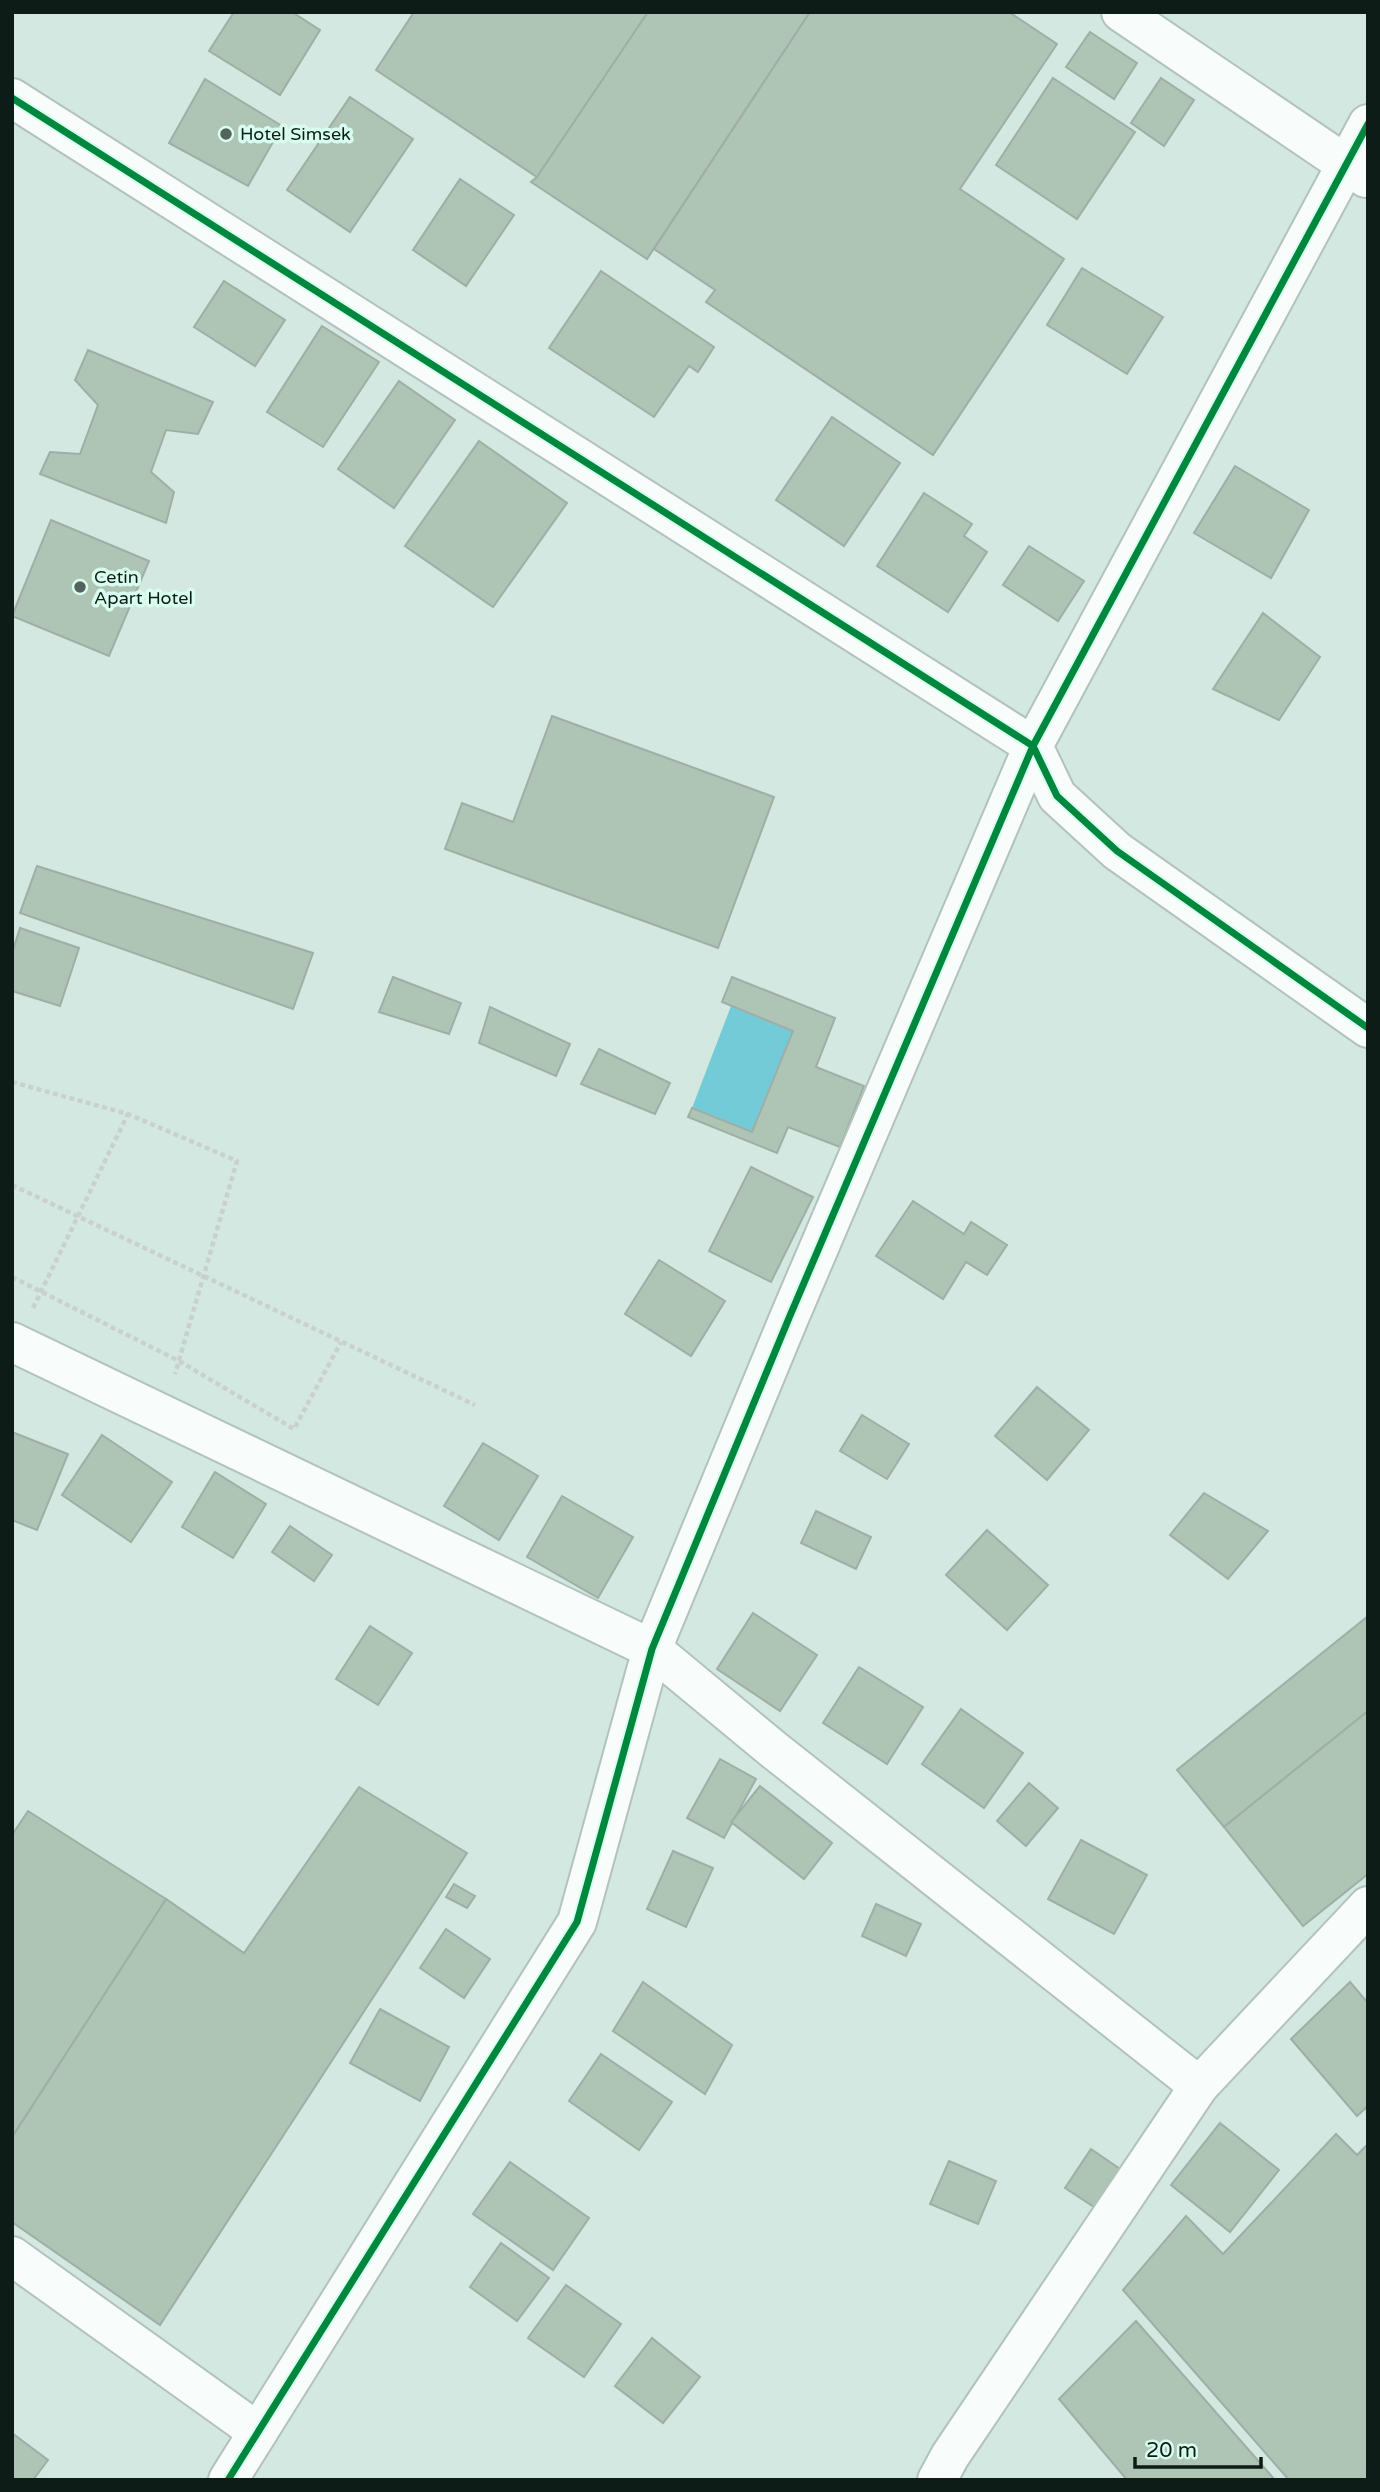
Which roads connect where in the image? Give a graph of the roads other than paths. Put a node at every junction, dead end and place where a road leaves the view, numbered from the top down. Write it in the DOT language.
graph roads {
  1 [pos="1121,12"];
  2 [pos="12,98"];
  3 [pos="1368,124"];
  4 [pos="1356,173"];
  5 [pos="1033,746"];
  6 [pos="1368,1028"];
  7 [pos="14,1343"];
  8 [pos="652,1649"];
  9 [pos="1368,1906"];
  10 [pos="1199,2086"];
  11 [pos="12,2256"];
  12 [pos="258,2432"];
  13 [pos="228,2480"];
  14 [pos="937,2480"];
  1 -- 4 [label="street"];
  2 -- 5 [label="street"];
  3 -- 4 [label="street"];
  4 -- 5 [label="street"];
  5 -- 6 [label="street"];
  5 -- 8 [label="street"];
  7 -- 8 [label="street"];
  8 -- 10 [label="street"];
  8 -- 12 [label="street"];
  9 -- 10 [label="street"];
  10 -- 14 [label="street"];
  11 -- 12 [label="street"];
  12 -- 13 [label="street"];
}
